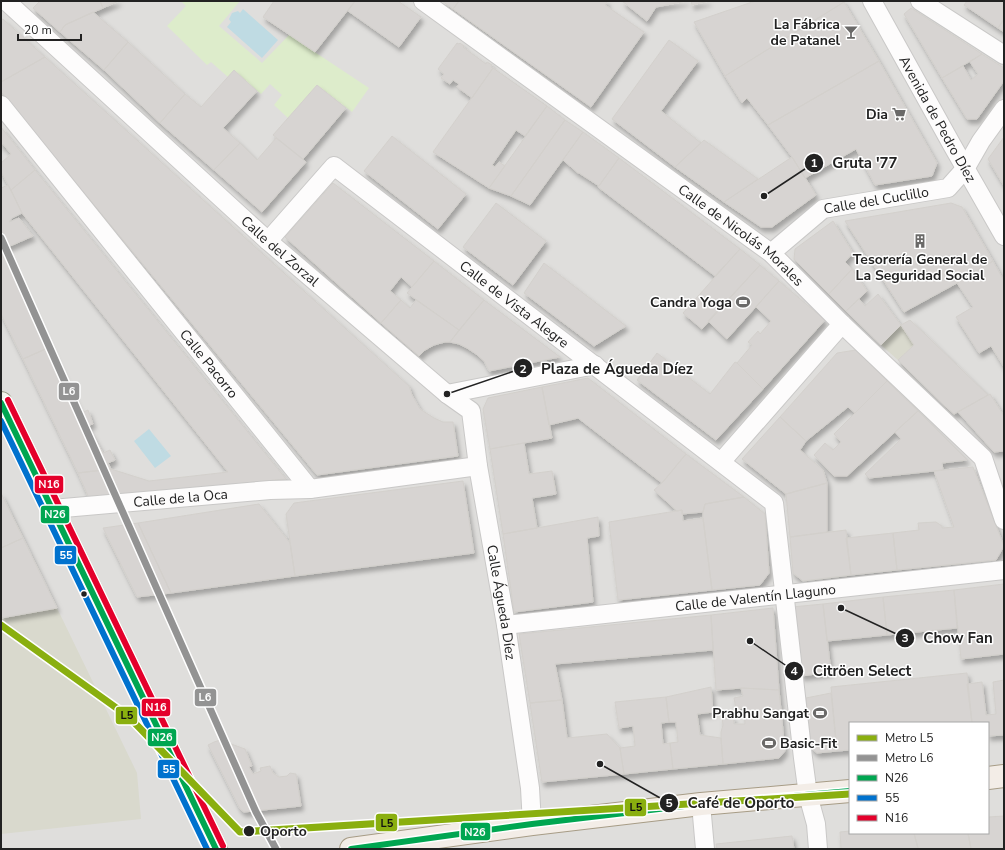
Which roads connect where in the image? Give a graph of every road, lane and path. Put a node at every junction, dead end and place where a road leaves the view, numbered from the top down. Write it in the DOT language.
graph roads {
  1 [pos="6,1"];
  2 [pos="423,1"];
  3 [pos="872,1"];
  4 [pos="920,1"];
  5 [pos="1004,55"];
  6 [pos="1,105"];
  7 [pos="1004,108"];
  8 [pos="965,169"];
  9 [pos="1004,236"];
  10 [pos="268,241"];
  11 [pos="771,253"];
  12 [pos="842,324"];
  13 [pos="595,365"];
  14 [pos="447,394"];
  15 [pos="1,403"];
  16 [pos="721,462"];
  17 [pos="478,466"];
  18 [pos="310,489"];
  19 [pos="52,509"];
  20 [pos="1004,520"];
  21 [pos="1004,570"];
  22 [pos="785,594"];
  23 [pos="506,625"];
  24 [pos="1004,776"];
  25 [pos="989,778"];
  26 [pos="849,791"];
  27 [pos="808,795"];
  28 [pos="701,804"];
  29 [pos="532,824"];
  30 [pos="216,849"];
  31 [pos="351,849"];
  32 [pos="705,849"];
  33 [pos="818,849"];
  1 -- 10 [label="street, Calle del Zorzal"];
  2 -- 11 [label="street, Calle de Nicolás Morales"];
  3 -- 8 [label="street, Avenida de Pedro Díez"];
  4 -- 5 [label="street"];
  6 -- 18 [label="street, Calle Pacorro"];
  7 -- 8 [label="street, Calle del Cuclillo"];
  8 -- 9 [label="street, Avenida de Pedro Díez"];
  8 -- 11 [label="street, Calle del Cuclillo"];
  10 -- 13 [label="street, Calle de Vista Alegre"];
  10 -- 14 [label="street, Calle del Zorzal"];
  11 -- 12 [label="street, Calle de Nicolás Morales"];
  12 -- 16 [label="street"];
  12 -- 20 [label="street, Calle de Nicolás Morales"];
  13 -- 14 [label="street"];
  13 -- 16 [label="street, Calle de Vista Alegre"];
  14 -- 17 [label="street, Calle Águeda Díez"];
  15 -- 19 [label="main road"];
  16 -- 22 [label="street, Calle de Vista Alegre"];
  17 -- 18 [label="street"];
  17 -- 23 [label="street, Calle Águeda Díez"];
  18 -- 19 [label="street, Calle de la Oca"];
  19 -- 30 [label="main road"];
  21 -- 22 [label="street, Calle de Valentín Llaguno"];
  22 -- 23 [label="street, Calle de Valentín Llaguno"];
  22 -- 27 [label="street"];
  23 -- 29 [label="street, Calle Águeda Díez"];
  24 -- 25 [label="main road"];
  26 -- 27 [label="main road"];
  27 -- 28 [label="main road"];
  27 -- 33 [label="street"];
  28 -- 29 [label="main road"];
  28 -- 32 [label="street"];
  29 -- 31 [label="main road"];
}
